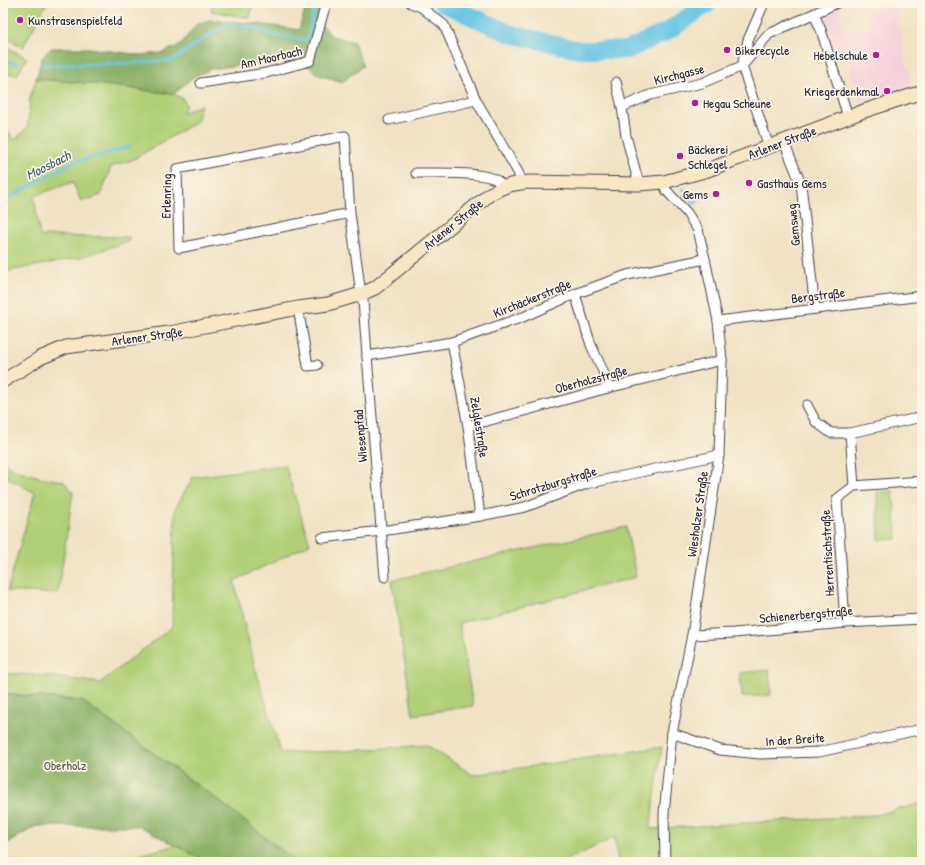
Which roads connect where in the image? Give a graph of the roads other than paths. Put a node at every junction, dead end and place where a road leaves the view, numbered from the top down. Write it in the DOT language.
graph roads {
  1 [pos="326,3"];
  2 [pos="411,3"];
  3 [pos="764,3"];
  4 [pos="837,3"];
  5 [pos="422,5"];
  6 [pos="814,14"];
  7 [pos="742,66"];
  8 [pos="616,82"];
  9 [pos="201,83"];
  10 [pos="922,92"];
  11 [pos="476,100"];
  12 [pos="622,107"];
  13 [pos="848,117"];
  14 [pos="389,120"];
  15 [pos="784,142"];
  16 [pos="770,147"];
  17 [pos="416,173"];
  18 [pos="664,182"];
  19 [pos="520,183"];
  20 [pos="639,184"];
  21 [pos="502,187"];
  22 [pos="350,213"];
  23 [pos="705,258"];
  24 [pos="361,294"];
  25 [pos="575,294"];
  26 [pos="922,296"];
  27 [pos="298,308"];
  28 [pos="815,309"];
  29 [pos="718,321"];
  30 [pos="452,342"];
  31 [pos="367,356"];
  32 [pos="722,360"];
  33 [pos="317,365"];
  34 [pos="3,381"];
  35 [pos="608,388"];
  36 [pos="807,405"];
  37 [pos="922,417"];
  38 [pos="468,426"];
  39 [pos="850,433"];
  40 [pos="719,455"];
  41 [pos="922,481"];
  42 [pos="854,486"];
  43 [pos="480,516"];
  44 [pos="381,531"];
  45 [pos="322,538"];
  46 [pos="385,577"];
  47 [pos="922,619"];
  48 [pos="845,623"];
  49 [pos="692,635"];
  50 [pos="922,729"];
  51 [pos="672,733"];
  52 [pos="665,862"];
  1 -- 9 [label="street, Am Moorbach"];
  2 -- 5 [label="street"];
  3 -- 7 [label="street"];
  4 -- 6 [label="street, Kirchgasse"];
  5 -- 11 [label="street"];
  6 -- 7 [label="street, Kirchgasse"];
  6 -- 13 [label="street"];
  7 -- 12 [label="street, Kirchgasse"];
  7 -- 16 [label="street"];
  8 -- 12 [label="street"];
  10 -- 13 [label="street, Arlener Straße"];
  11 -- 14 [label="street"];
  11 -- 19 [label="street"];
  12 -- 20 [label="street"];
  13 -- 15 [label="street, Arlener Straße"];
  15 -- 16 [label="street, Arlener Straße"];
  15 -- 28 [label="street, Gemsweg"];
  16 -- 18 [label="street, Arlener Straße"];
  17 -- 21 [label="street"];
  18 -- 20 [label="street, Arlener Straße"];
  18 -- 23 [label="street, Wiesholzer Straße"];
  19 -- 20 [label="street, Arlener Straße"];
  19 -- 21 [label="street, Arlener Straße"];
  21 -- 24 [label="street, Arlener Straße"];
  22 -- 22 [label="street, Erlenring"];
  22 -- 24 [label="street, Erlenring"];
  23 -- 25 [label="street, Kirchäckerstraße"];
  23 -- 29 [label="street, Wiesholzer Straße"];
  24 -- 27 [label="street, Arlener Straße"];
  24 -- 31 [label="street, Wiesenpfad"];
  25 -- 30 [label="street, Kirchäckerstraße"];
  25 -- 35 [label="street"];
  26 -- 28 [label="street, Bergstraße"];
  27 -- 33 [label="street"];
  27 -- 34 [label="street, Arlener Straße"];
  28 -- 29 [label="street, Bergstraße"];
  29 -- 32 [label="street, Wiesholzer Straße"];
  30 -- 31 [label="street, Kirchäckerstraße"];
  30 -- 38 [label="street, Zelglestraße"];
  31 -- 44 [label="street, Wiesenpfad"];
  32 -- 35 [label="street, Oberholzstraße"];
  32 -- 40 [label="street, Wiesholzer Straße"];
  35 -- 38 [label="street, Oberholzstraße"];
  36 -- 39 [label="street"];
  37 -- 39 [label="street"];
  38 -- 43 [label="street, Zelglestraße"];
  39 -- 42 [label="street"];
  40 -- 43 [label="street, Schrotzburgstraße"];
  40 -- 49 [label="street, Wiesholzer Straße"];
  41 -- 42 [label="street"];
  42 -- 48 [label="street, Herrentischstraße"];
  43 -- 44 [label="street, Schrotzburgstraße"];
  44 -- 45 [label="street, Schrotzburgstraße"];
  44 -- 46 [label="street, Wiesenpfad"];
  47 -- 48 [label="street, Schienerbergstraße"];
  48 -- 49 [label="street, Schienerbergstraße"];
  49 -- 51 [label="street, Wiesholzer Straße"];
  50 -- 51 [label="street, In der Breite"];
  51 -- 52 [label="street, Wiesholzer Straße"];
}
